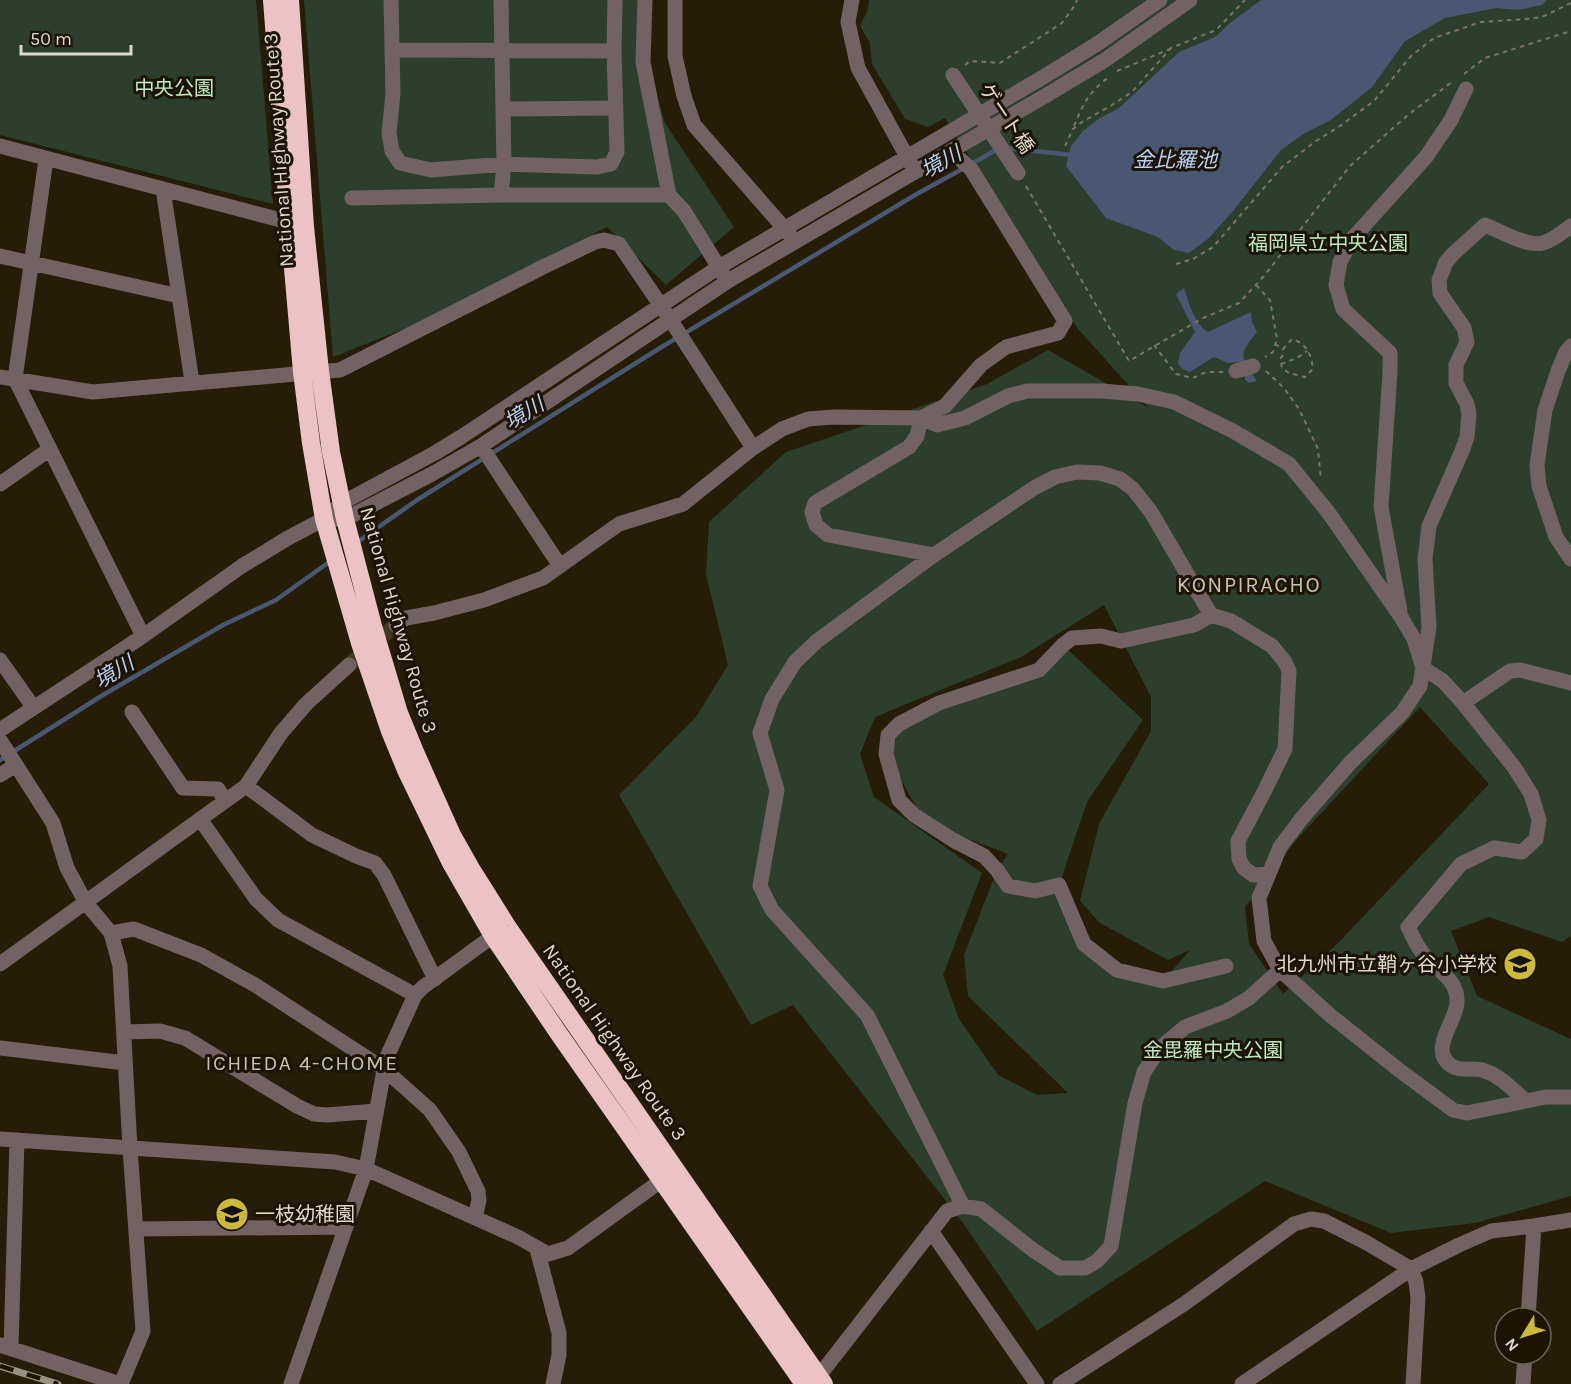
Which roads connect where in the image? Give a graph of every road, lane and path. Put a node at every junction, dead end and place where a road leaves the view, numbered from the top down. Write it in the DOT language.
graph roads {
  1 [pos="272,0"];
  2 [pos="290,0"];
  3 [pos="391,0"];
  4 [pos="501,0"];
  5 [pos="615,0"];
  6 [pos="645,0"];
  7 [pos="675,0"];
  8 [pos="852,0"];
  9 [pos="1077,0"];
  10 [pos="1160,0"];
  11 [pos="1191,0"];
  12 [pos="1245,0"];
  13 [pos="1571,3"];
  14 [pos="1571,31"];
  15 [pos="1171,48"];
  16 [pos="392,50"];
  17 [pos="501,51"];
  18 [pos="614,51"];
  19 [pos="957,81"];
  20 [pos="1466,89"];
  21 [pos="616,108"];
  22 [pos="502,109"];
  23 [pos="1073,129"];
  24 [pos="0,146"];
  25 [pos="1065,146"];
  26 [pos="951,151"];
  27 [pos="907,157"];
  28 [pos="46,159"];
  29 [pos="504,164"];
  30 [pos="915,172"];
  31 [pos="1018,173"];
  32 [pos="163,189"];
  33 [pos="501,195"];
  34 [pos="669,195"];
  35 [pos="352,198"];
  36 [pos="297,224"];
  37 [pos="1571,226"];
  38 [pos="784,228"];
  39 [pos="796,241"];
  40 [pos="0,256"];
  41 [pos="31,263"];
  42 [pos="1176,264"];
  43 [pos="719,267"];
  44 [pos="728,281"];
  45 [pos="1256,285"];
  46 [pos="179,296"];
  47 [pos="660,305"];
  48 [pos="670,319"];
  49 [pos="1275,344"];
  50 [pos="1154,345"];
  51 [pos="1571,346"];
  52 [pos="1283,350"];
  53 [pos="1307,351"];
  54 [pos="1256,364"];
  55 [pos="1281,364"];
  56 [pos="311,371"];
  57 [pos="1236,371"];
  58 [pos="8,378"];
  59 [pos="192,382"];
  60 [pos="921,418"];
  61 [pos="482,446"];
  62 [pos="753,448"];
  63 [pos="50,449"];
  64 [pos="1321,480"];
  65 [pos="0,484"];
  66 [pos="344,511"];
  67 [pos="324,519"];
  68 [pos="934,555"];
  69 [pos="1571,559"];
  70 [pos="560,566"];
  71 [pos="1211,615"];
  72 [pos="1401,617"];
  73 [pos="396,625"];
  74 [pos="143,636"];
  75 [pos="0,660"];
  76 [pos="349,665"];
  77 [pos="1423,668"];
  78 [pos="1571,683"];
  79 [pos="1463,703"];
  80 [pos="34,708"];
  81 [pos="132,712"];
  82 [pos="0,730"];
  83 [pos="0,740"];
  84 [pos="16,765"];
  85 [pos="0,775"];
  86 [pos="246,786"];
  87 [pos="225,801"];
  88 [pos="200,819"];
  89 [pos="1269,874"];
  90 [pos="86,903"];
  91 [pos="111,933"];
  92 [pos="493,936"];
  93 [pos="0,964"];
  94 [pos="1226,966"];
  95 [pos="1280,970"];
  96 [pos="435,979"];
  97 [pos="415,995"];
  98 [pos="124,1032"];
  99 [pos="0,1048"];
  100 [pos="125,1063"];
  101 [pos="384,1069"];
  102 [pos="1571,1097"];
  103 [pos="1526,1101"];
  104 [pos="376,1111"];
  105 [pos="0,1139"];
  106 [pos="17,1140"];
  107 [pos="130,1148"];
  108 [pos="366,1169"];
  109 [pos="662,1180"];
  110 [pos="963,1206"];
  111 [pos="475,1218"];
  112 [pos="1571,1220"];
  113 [pos="1534,1226"];
  114 [pos="346,1227"];
  115 [pos="136,1229"];
  116 [pos="931,1231"];
  117 [pos="7,1239"];
  118 [pos="537,1249"];
  119 [pos="1411,1269"];
  120 [pos="1529,1306"];
  121 [pos="6,1347"];
  122 [pos="1524,1366"];
  123 [pos="816,1381"];
  124 [pos="1248,1382"];
  125 [pos="120,1384"];
  126 [pos="291,1384"];
  127 [pos="553,1384"];
  128 [pos="1037,1384"];
  129 [pos="1060,1384"];
  130 [pos="1413,1384"];
  131 [pos="1523,1384"];
  1 -- 36 [label="highway, National Highway Route 3"];
  2 -- 36 [label="highway, National Highway Route 3"];
  3 -- 16 [label="street"];
  4 -- 17 [label="street"];
  5 -- 18 [label="street"];
  6 -- 34 [label="street"];
  7 -- 38 [label="street"];
  8 -- 27 [label="street"];
  9 -- 19 [label="path"];
  10 -- 27 [label="street"];
  11 -- 26 [label="street"];
  12 -- 15 [label="path"];
  13 -- 42 [label="path"];
  14 -- 45 [label="path"];
  15 -- 23 [label="path"];
  15 -- 23 [label="path"];
  16 -- 17 [label="street"];
  16 -- 29 [label="street"];
  17 -- 18 [label="street"];
  17 -- 22 [label="street"];
  18 -- 21 [label="street"];
  19 -- 31 [label="street, ゲート橋, bridge"];
  20 -- 72 [label="street"];
  21 -- 22 [label="street"];
  21 -- 29 [label="street"];
  22 -- 29 [label="street"];
  23 -- 25 [label="path"];
  24 -- 28 [label="street"];
  26 -- 30 [label="street"];
  26 -- 60 [label="street"];
  27 -- 30 [label="street"];
  27 -- 38 [label="street"];
  28 -- 32 [label="street"];
  28 -- 41 [label="street"];
  29 -- 33 [label="street"];
  30 -- 39 [label="street"];
  31 -- 50 [label="path"];
  32 -- 36 [label="street"];
  32 -- 46 [label="street"];
  33 -- 34 [label="street"];
  33 -- 35 [label="street"];
  34 -- 43 [label="street"];
  36 -- 56 [label="highway, National Highway Route 3"];
  37 -- 77 [label="street"];
  38 -- 39 [label="street"];
  38 -- 43 [label="street"];
  39 -- 44 [label="street"];
  40 -- 41 [label="street"];
  41 -- 46 [label="street"];
  41 -- 58 [label="street"];
  43 -- 44 [label="street"];
  43 -- 47 [label="street"];
  44 -- 48 [label="street"];
  45 -- 49 [label="path"];
  45 -- 50 [label="path"];
  46 -- 59 [label="street"];
  47 -- 48 [label="street"];
  47 -- 56 [label="street"];
  47 -- 66 [label="street"];
  48 -- 61 [label="street"];
  48 -- 62 [label="street"];
  49 -- 52 [label="path"];
  49 -- 54 [label="path"];
  50 -- 57 [label="path"];
  51 -- 69 [label="street"];
  52 -- 53 [label="path"];
  52 -- 55 [label="path"];
  53 -- 55 [label="path"];
  53 -- 55 [label="path"];
  54 -- 57 [label="street"];
  54 -- 64 [label="path"];
  56 -- 59 [label="street"];
  56 -- 66 [label="highway, National Highway Route 3"];
  56 -- 67 [label="highway, National Highway Route 3"];
  58 -- 59 [label="street"];
  58 -- 63 [label="street"];
  60 -- 62 [label="street"];
  60 -- 68 [label="street"];
  60 -- 72 [label="street"];
  61 -- 66 [label="street"];
  61 -- 70 [label="street"];
  62 -- 70 [label="street"];
  63 -- 65 [label="street"];
  63 -- 74 [label="street"];
  66 -- 67 [label="street"];
  66 -- 123 [label="highway, National Highway Route 3"];
  67 -- 74 [label="street"];
  67 -- 92 [label="highway, National Highway Route 3"];
  68 -- 71 [label="street"];
  68 -- 110 [label="street"];
  70 -- 73 [label="street"];
  71 -- 89 [label="street"];
  71 -- 94 [label="street"];
  72 -- 77 [label="street"];
  74 -- 80 [label="street"];
  75 -- 80 [label="street"];
  76 -- 86 [label="street"];
  77 -- 79 [label="street"];
  77 -- 89 [label="street"];
  78 -- 79 [label="street"];
  79 -- 103 [label="street"];
  80 -- 82 [label="street"];
  81 -- 87 [label="street"];
  83 -- 84 [label="street"];
  84 -- 85 [label="street"];
  84 -- 90 [label="street"];
  86 -- 87 [label="street"];
  86 -- 96 [label="street"];
  87 -- 88 [label="street"];
  88 -- 90 [label="street"];
  88 -- 97 [label="street"];
  89 -- 95 [label="street"];
  90 -- 91 [label="street"];
  90 -- 93 [label="street"];
  91 -- 98 [label="street"];
  91 -- 101 [label="street"];
  92 -- 96 [label="street"];
  92 -- 109 [label="highway, National Highway Route 3"];
  95 -- 103 [label="street"];
  95 -- 110 [label="street"];
  96 -- 97 [label="street"];
  97 -- 101 [label="street"];
  98 -- 100 [label="street"];
  98 -- 104 [label="street"];
  99 -- 100 [label="street"];
  100 -- 107 [label="street"];
  101 -- 104 [label="street"];
  101 -- 111 [label="street"];
  102 -- 103 [label="street"];
  104 -- 108 [label="street"];
  105 -- 106 [label="street"];
  106 -- 107 [label="street"];
  106 -- 117 [label="street"];
  107 -- 108 [label="street"];
  107 -- 115 [label="street"];
  108 -- 111 [label="street"];
  108 -- 114 [label="street"];
  109 -- 118 [label="street"];
  109 -- 123 [label="highway, National Highway Route 3"];
  110 -- 116 [label="street"];
  111 -- 118 [label="street"];
  112 -- 113 [label="street"];
  113 -- 119 [label="street"];
  113 -- 120 [label="street"];
  114 -- 115 [label="street"];
  114 -- 126 [label="street"];
  115 -- 125 [label="street"];
  116 -- 123 [label="street"];
  116 -- 128 [label="street"];
  117 -- 121 [label="street"];
  118 -- 127 [label="street"];
  119 -- 124 [label="street"];
  119 -- 129 [label="street"];
  119 -- 130 [label="street"];
  121 -- 125 [label="street"];
  122 -- 131 [label="street"];
}
